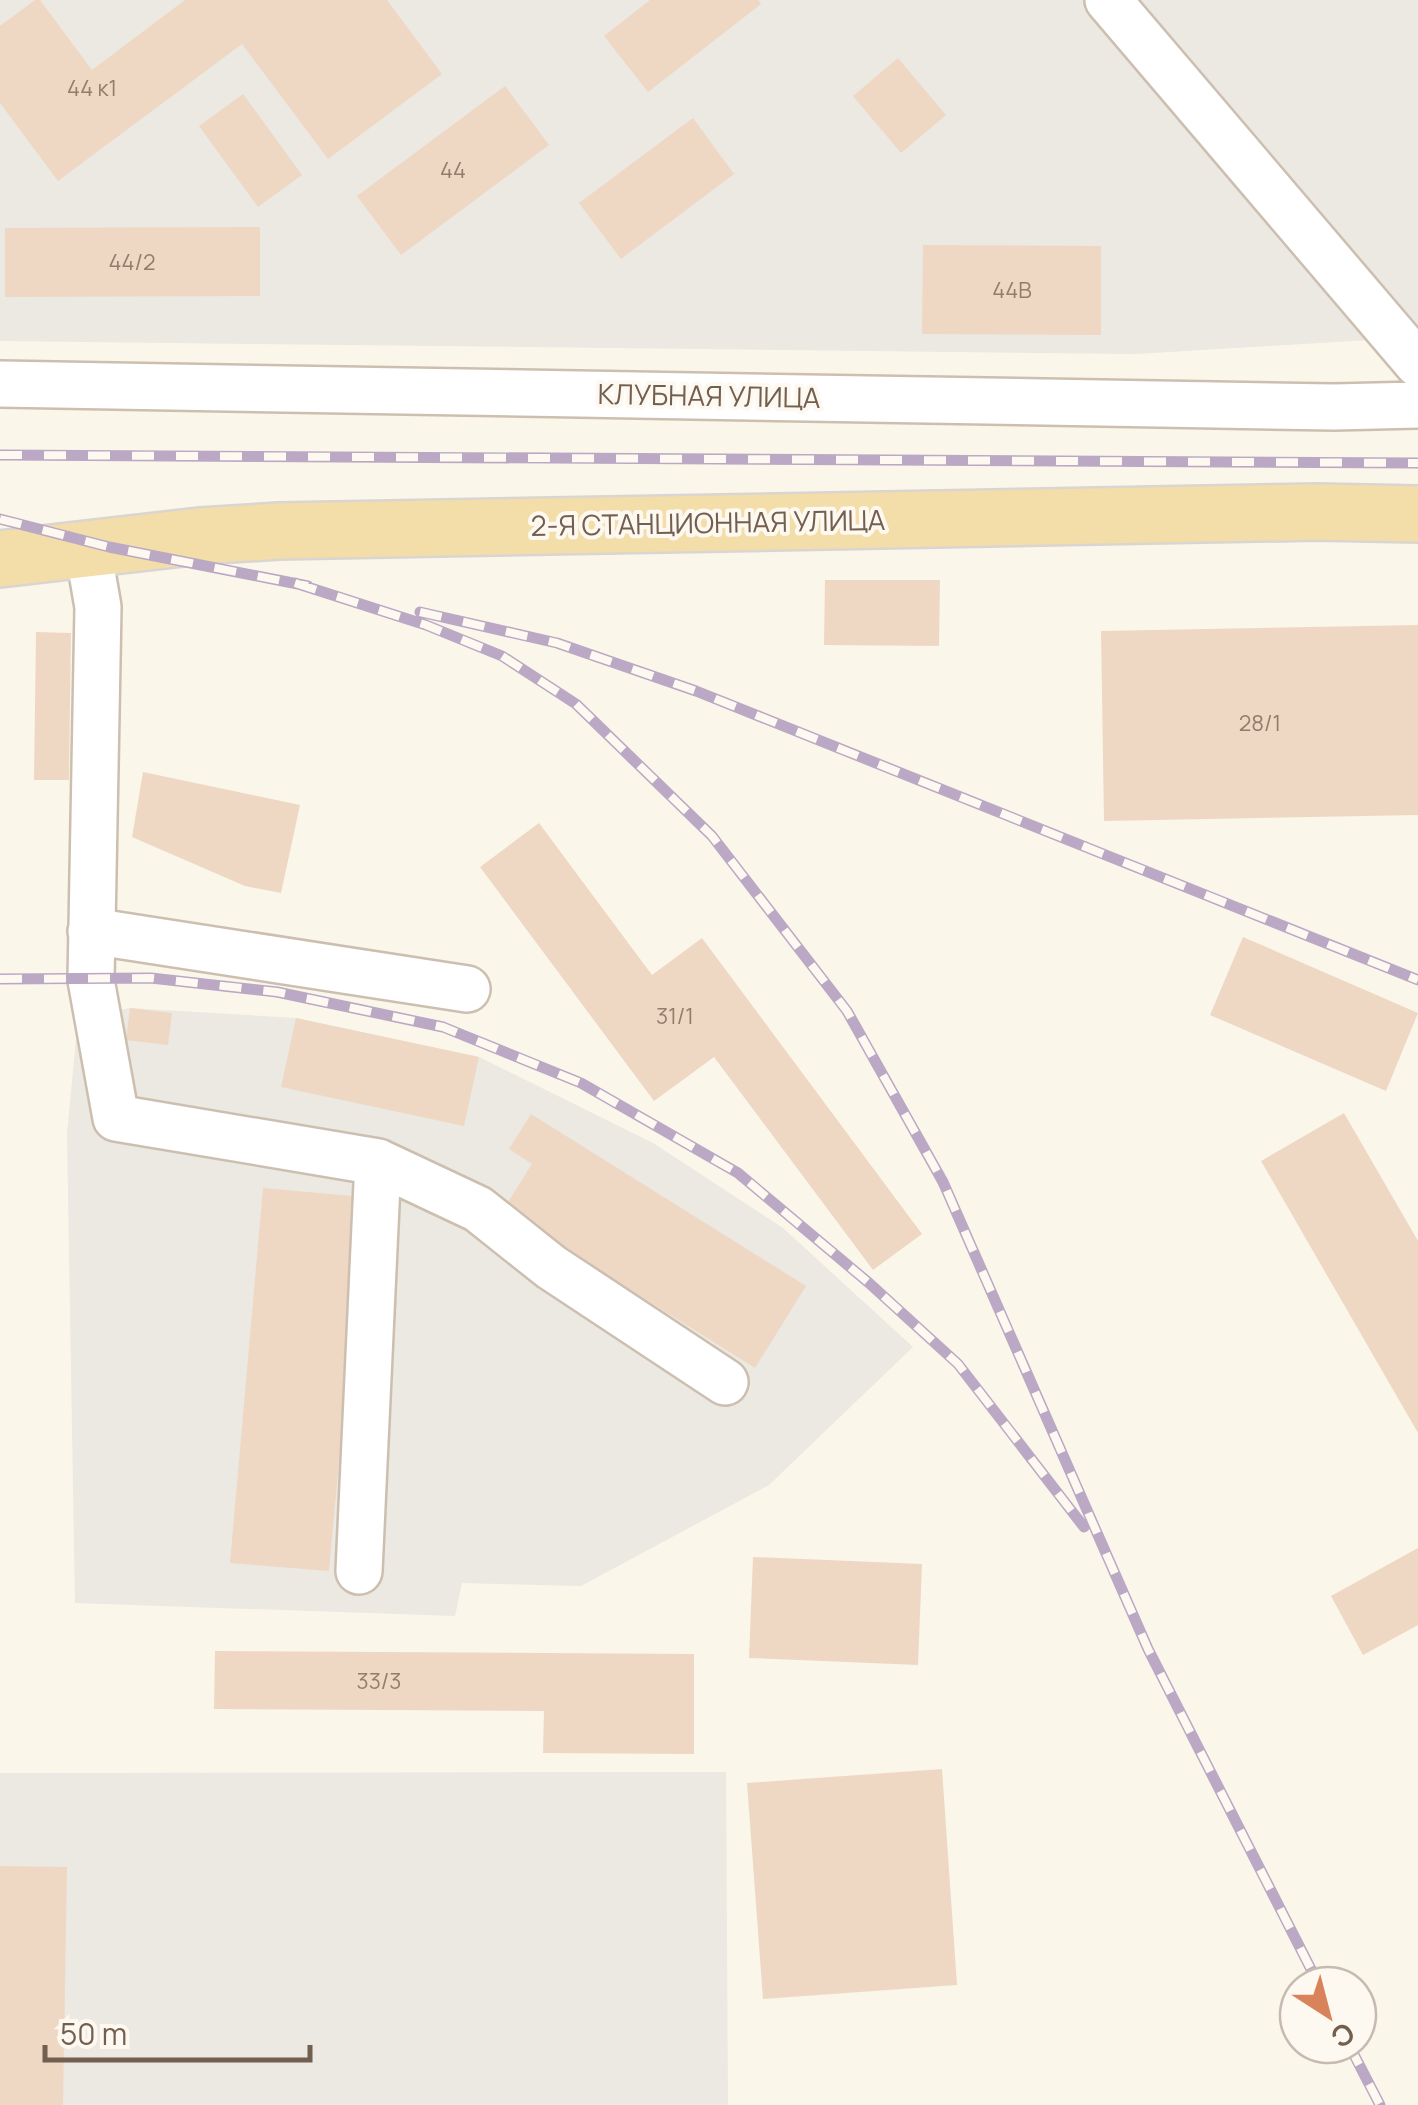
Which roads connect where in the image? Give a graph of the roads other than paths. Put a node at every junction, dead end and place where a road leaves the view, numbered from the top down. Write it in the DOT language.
graph roads {
  1 [pos="1108,0"];
  2 [pos="1418,364"];
  3 [pos="0,384"];
  4 [pos="1418,405"];
  5 [pos="1418,514"];
  6 [pos="88,549"];
  7 [pos="0,559"];
  8 [pos="92,931"];
  9 [pos="467,989"];
  10 [pos="378,1162"];
  11 [pos="726,1382"];
  12 [pos="359,1571"];
  1 -- 2 [label="street"];
  3 -- 4 [label="street, КЛУБНАЯ УЛИЦА"];
  5 -- 6 [label="main road, 2-Я СТАНЦИОННАЯ УЛИЦА"];
  6 -- 7 [label="main road, 2-Я СТАНЦИОННАЯ УЛИЦА"];
  6 -- 8 [label="street"];
  8 -- 9 [label="street"];
  8 -- 10 [label="street"];
  10 -- 11 [label="street"];
  10 -- 12 [label="street"];
}
